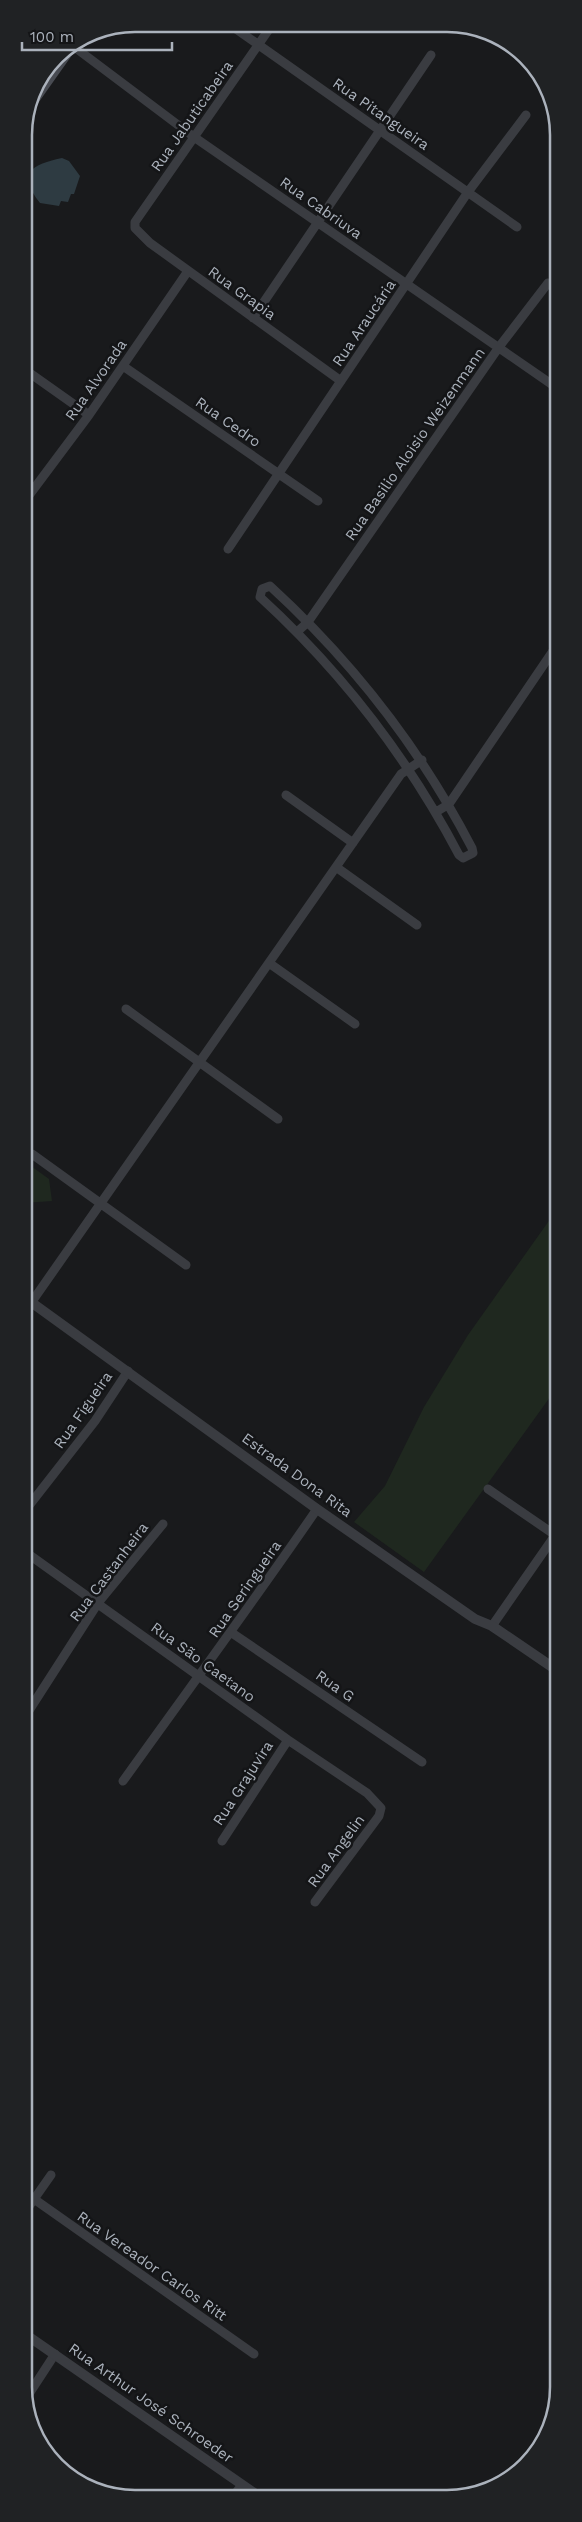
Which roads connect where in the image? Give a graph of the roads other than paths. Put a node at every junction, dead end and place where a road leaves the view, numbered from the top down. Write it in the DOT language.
graph roads {
  1 [pos="240,33"];
  2 [pos="267,33"];
  3 [pos="258,45"];
  4 [pos="78,50"];
  5 [pos="431,55"];
  6 [pos="526,115"];
  7 [pos="380,130"];
  8 [pos="194,137"];
  9 [pos="468,192"];
  10 [pos="135,222"];
  11 [pos="316,222"];
  12 [pos="517,227"];
  13 [pos="188,271"];
  14 [pos="548,283"];
  15 [pos="407,284"];
  16 [pos="253,318"];
  17 [pos="499,347"];
  18 [pos="123,366"];
  19 [pos="33,375"];
  20 [pos="341,381"];
  21 [pos="550,383"];
  22 [pos="89,415"];
  23 [pos="280,475"];
  24 [pos="33,490"];
  25 [pos="318,501"];
  26 [pos="228,550"];
  27 [pos="308,622"];
  28 [pos="297,632"];
  29 [pos="550,657"];
  30 [pos="422,760"];
  31 [pos="409,768"];
  32 [pos="286,795"];
  33 [pos="448,804"];
  34 [pos="436,812"];
  35 [pos="353,843"];
  36 [pos="336,867"];
  37 [pos="417,925"];
  38 [pos="269,963"];
  39 [pos="126,1009"];
  40 [pos="355,1024"];
  41 [pos="200,1062"];
  42 [pos="278,1119"];
  43 [pos="32,1154"];
  44 [pos="101,1204"];
  45 [pos="186,1265"];
  46 [pos="32,1293"];
  47 [pos="32,1302"];
  48 [pos="128,1371"];
  49 [pos="488,1489"];
  50 [pos="32,1501"];
  51 [pos="317,1509"];
  52 [pos="163,1524"];
  53 [pos="549,1529"];
  54 [pos="549,1545"];
  55 [pos="32,1557"];
  56 [pos="98,1603"];
  57 [pos="492,1626"];
  58 [pos="232,1633"];
  59 [pos="549,1665"];
  60 [pos="199,1675"];
  61 [pos="32,1705"];
  62 [pos="288,1740"];
  63 [pos="422,1762"];
  64 [pos="123,1781"];
  65 [pos="367,1793"];
  66 [pos="222,1841"];
  67 [pos="316,1902"];
  68 [pos="51,2175"];
  69 [pos="34,2199"];
  70 [pos="32,2202"];
  71 [pos="32,2339"];
  72 [pos="55,2354"];
  73 [pos="254,2354"];
  74 [pos="32,2389"];
  75 [pos="242,2485"];
  76 [pos="238,2490"];
  77 [pos="250,2490"];
  1 -- 3 [label="street, Rua Pitangueira"];
  2 -- 3 [label="street, Rua Jabuticabeira"];
  3 -- 7 [label="street, Rua Pitangueira"];
  3 -- 8 [label="street, Rua Jabuticabeira"];
  4 -- 8 [label="street, Rua Cabriuva"];
  5 -- 7 [label="street"];
  6 -- 9 [label="street, Rua Araucária"];
  7 -- 9 [label="street, Rua Pitangueira"];
  7 -- 11 [label="street"];
  8 -- 10 [label="street, Rua Jabuticabeira"];
  8 -- 11 [label="street, Rua Cabriuva"];
  9 -- 12 [label="street, Rua Pitangueira"];
  9 -- 15 [label="street, Rua Araucária"];
  10 -- 13 [label="street, Rua Grapia"];
  11 -- 15 [label="street, Rua Cabriuva"];
  11 -- 16 [label="street"];
  13 -- 16 [label="street, Rua Grapia"];
  13 -- 18 [label="street, Rua Alvorada"];
  14 -- 17 [label="street, Rua Basilio Aloisio Weizenmann"];
  15 -- 17 [label="street, Rua Cabriuva"];
  15 -- 20 [label="street, Rua Araucária"];
  16 -- 20 [label="street, Rua Grapia"];
  17 -- 21 [label="street, Rua Cabriuva"];
  17 -- 27 [label="street, Rua Basilio Aloisio Weizenmann"];
  18 -- 22 [label="street, Rua Alvorada"];
  18 -- 23 [label="street, Rua Cedro"];
  19 -- 22 [label="street"];
  20 -- 23 [label="street, Rua Araucária"];
  22 -- 24 [label="street, Rua Alvorada"];
  23 -- 25 [label="street, Rua Cedro"];
  23 -- 26 [label="street, Rua Araucária"];
  27 -- 28 [label="street, Rua Basilio Aloisio Weizenmann"];
  27 -- 28 [label="street"];
  27 -- 30 [label="street"];
  28 -- 31 [label="street"];
  29 -- 33 [label="street"];
  30 -- 31 [label="street"];
  30 -- 33 [label="street"];
  31 -- 34 [label="street"];
  31 -- 35 [label="street"];
  32 -- 35 [label="street"];
  33 -- 34 [label="street"];
  33 -- 34 [label="street"];
  35 -- 36 [label="street"];
  36 -- 37 [label="street"];
  36 -- 38 [label="street"];
  38 -- 40 [label="street"];
  38 -- 41 [label="street"];
  39 -- 41 [label="street"];
  41 -- 42 [label="street"];
  41 -- 44 [label="street"];
  43 -- 44 [label="street"];
  44 -- 45 [label="street"];
  44 -- 46 [label="street"];
  47 -- 48 [label="street, Estrada Dona Rita"];
  48 -- 50 [label="street, Rua Figueira"];
  48 -- 51 [label="street, Estrada Dona Rita"];
  49 -- 53 [label="street"];
  51 -- 57 [label="street, Estrada Dona Rita"];
  51 -- 58 [label="street, Rua Seringueira"];
  52 -- 56 [label="street, Rua Castanheira"];
  54 -- 57 [label="street"];
  55 -- 56 [label="street, Rua São Caetano"];
  56 -- 60 [label="street, Rua São Caetano"];
  56 -- 61 [label="street, Rua Castanheira"];
  57 -- 59 [label="street, Estrada Dona Rita"];
  58 -- 60 [label="street, Rua Seringueira"];
  58 -- 63 [label="street, Rua G"];
  60 -- 62 [label="street, Rua São Caetano"];
  60 -- 64 [label="street, Rua Seringueira"];
  62 -- 65 [label="street, Rua São Caetano"];
  62 -- 66 [label="street, Rua Grajuvira"];
  65 -- 67 [label="street, Rua Angelin"];
  68 -- 69 [label="street"];
  69 -- 70 [label="street"];
  69 -- 73 [label="street, Rua Vereador Carlos Ritt"];
  71 -- 72 [label="street, Rua Arthur José Schroeder"];
  72 -- 74 [label="street"];
  72 -- 75 [label="street, Rua Arthur José Schroeder"];
  75 -- 76 [label="street"];
  75 -- 77 [label="street, Rua Arthur José Schroeder"];
}
